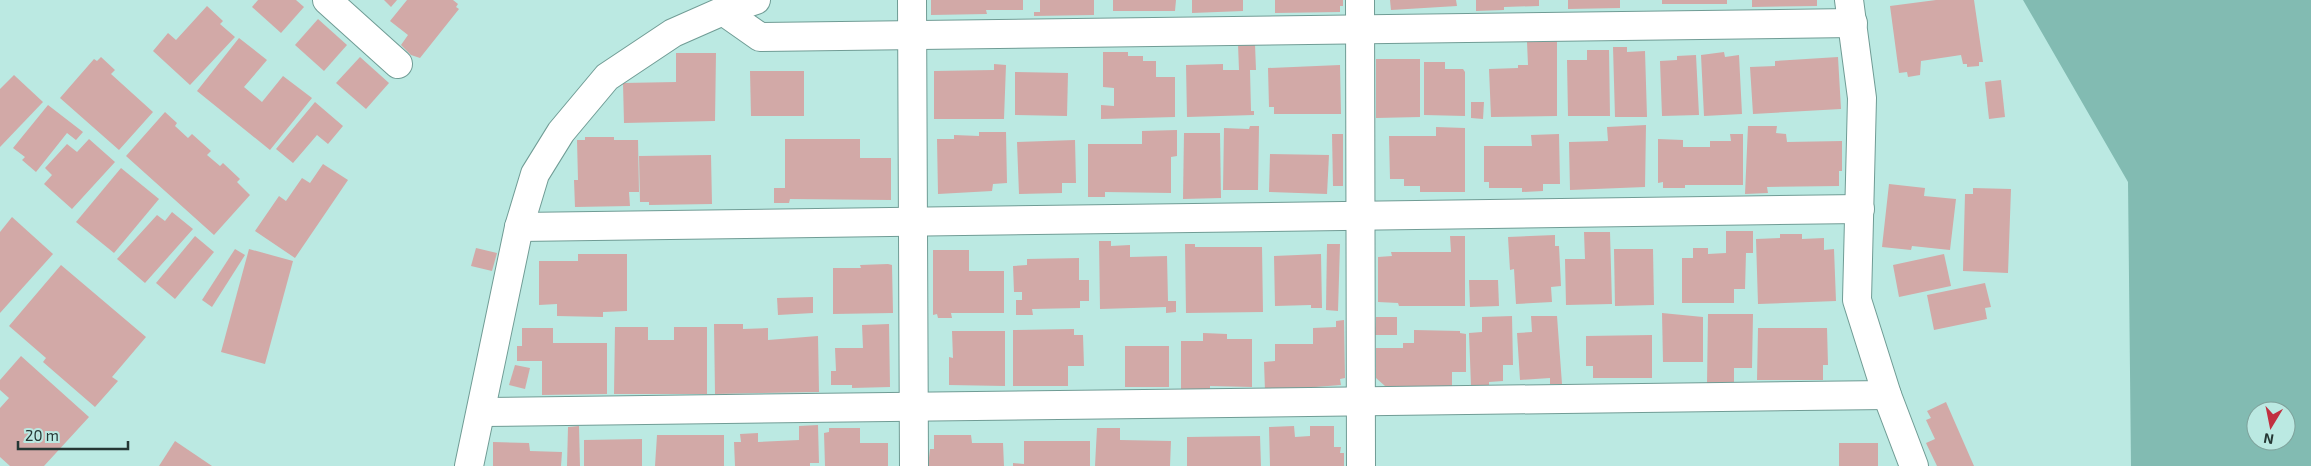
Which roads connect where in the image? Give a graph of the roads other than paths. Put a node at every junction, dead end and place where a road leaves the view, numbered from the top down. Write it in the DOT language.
graph roads {
  1 [pos="327,0"];
  2 [pos="756,0"];
  3 [pos="912,0"];
  4 [pos="1360,0"];
  5 [pos="723,11"];
  6 [pos="1851,12"];
  7 [pos="1360,30"];
  8 [pos="913,34"];
  9 [pos="398,64"];
  10 [pos="1860,209"];
  11 [pos="1360,215"];
  12 [pos="913,222"];
  13 [pos="519,226"];
  14 [pos="1887,395"];
  15 [pos="1361,402"];
  16 [pos="914,407"];
  17 [pos="482,412"];
  18 [pos="469,466"];
  19 [pos="914,466"];
  20 [pos="1361,466"];
  21 [pos="1914,466"];
  1 -- 9 [label="street"];
  2 -- 5 [label="street"];
  3 -- 8 [label="street"];
  4 -- 7 [label="street"];
  5 -- 8 [label="street"];
  5 -- 13 [label="street"];
  6 -- 7 [label="street"];
  6 -- 10 [label="street"];
  7 -- 8 [label="street"];
  7 -- 11 [label="street"];
  8 -- 12 [label="street"];
  10 -- 11 [label="street"];
  10 -- 14 [label="street"];
  11 -- 12 [label="street"];
  11 -- 15 [label="street"];
  12 -- 13 [label="street"];
  12 -- 16 [label="street"];
  13 -- 17 [label="street"];
  14 -- 15 [label="street"];
  14 -- 21 [label="street"];
  15 -- 16 [label="street"];
  15 -- 20 [label="street"];
  16 -- 17 [label="street"];
  16 -- 19 [label="street"];
  17 -- 18 [label="street"];
}
